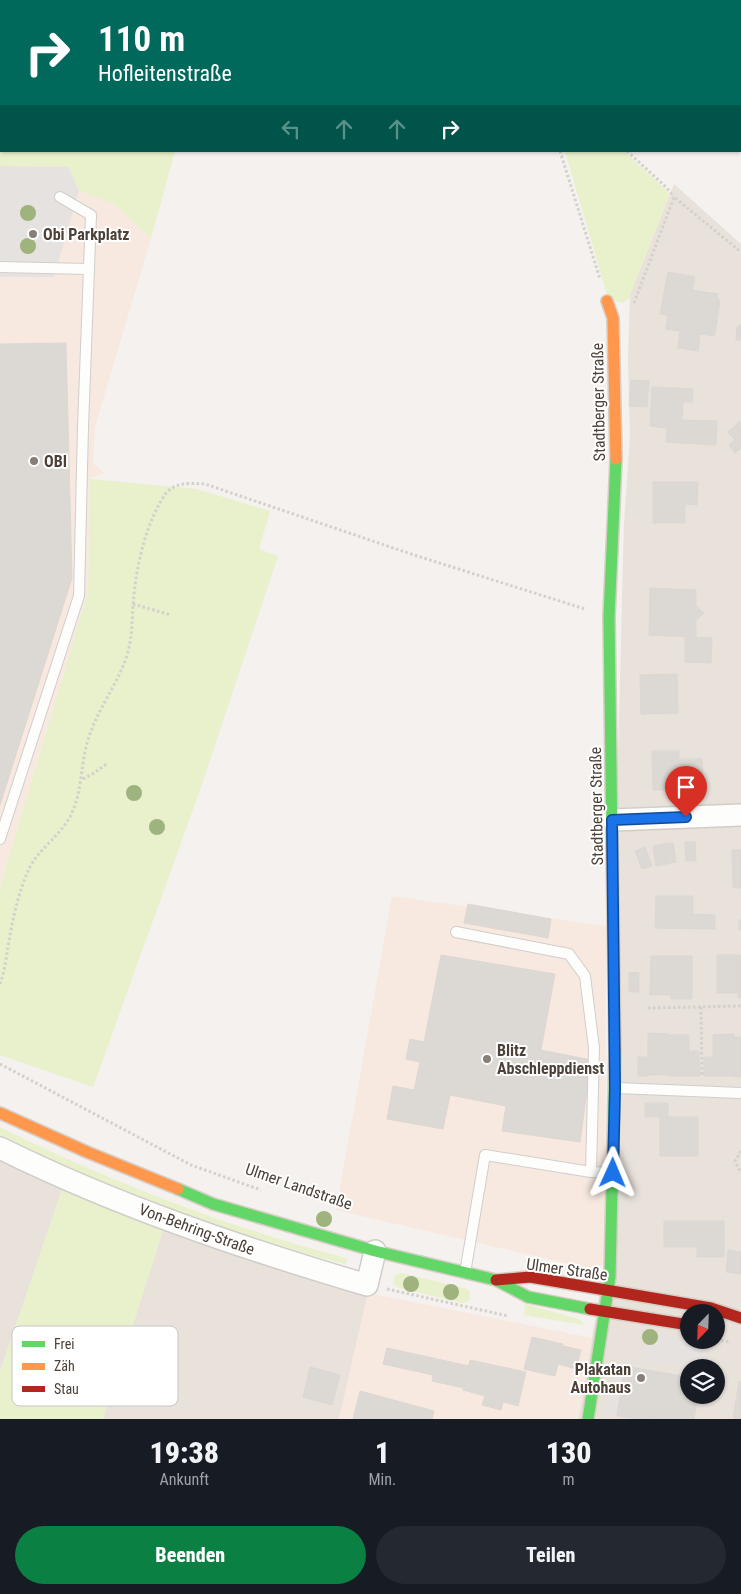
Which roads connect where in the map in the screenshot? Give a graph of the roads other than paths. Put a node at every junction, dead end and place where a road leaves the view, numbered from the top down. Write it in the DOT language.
graph roads {
  1 [pos="60,198"];
  2 [pos="0,267"];
  3 [pos="89,268"];
  4 [pos="607,301"];
  5 [pos="741,815"];
  6 [pos="612,820"];
  7 [pos="0,839"];
  8 [pos="456,932"];
  9 [pos="615,1088"];
  10 [pos="741,1093"];
  11 [pos="0,1113"];
  12 [pos="0,1148"];
  13 [pos="591,1172"];
  14 [pos="613,1173"];
  15 [pos="375,1251"];
  16 [pos="465,1274"];
  17 [pos="496,1280"];
  18 [pos="608,1290"];
  19 [pos="605,1312"];
  20 [pos="741,1319"];
  21 [pos="680,1324"];
  22 [pos="725,1324"];
  23 [pos="588,1419"];
  1 -- 3 [label="lane"];
  2 -- 3 [label="lane"];
  3 -- 7 [label="lane"];
  4 -- 6 [label="street, Stadtberger Straße"];
  5 -- 6 [label="street"];
  6 -- 9 [label="street, Stadtberger Straße"];
  8 -- 13 [label="lane"];
  9 -- 10 [label="lane"];
  9 -- 14 [label="street, Stadtberger Straße"];
  11 -- 15 [label="street"];
  12 -- 15 [label="street, Von-Behring-Straße"];
  13 -- 14 [label="lane"];
  13 -- 16 [label="lane"];
  14 -- 18 [label="street, Stadtberger Straße"];
  15 -- 16 [label="street"];
  16 -- 17 [label="street"];
  17 -- 18 [label="street, Ulmer Straße"];
  17 -- 19 [label="street, Ulmer Straße"];
  18 -- 19 [label="street, Stadtberger Straße"];
  18 -- 20 [label="street, Ulmer Straße"];
  19 -- 21 [label="street, Ulmer Straße"];
  19 -- 23 [label="street, Stadtberger Straße"];
  20 -- 22 [label="street, Ulmer Straße"];
}
